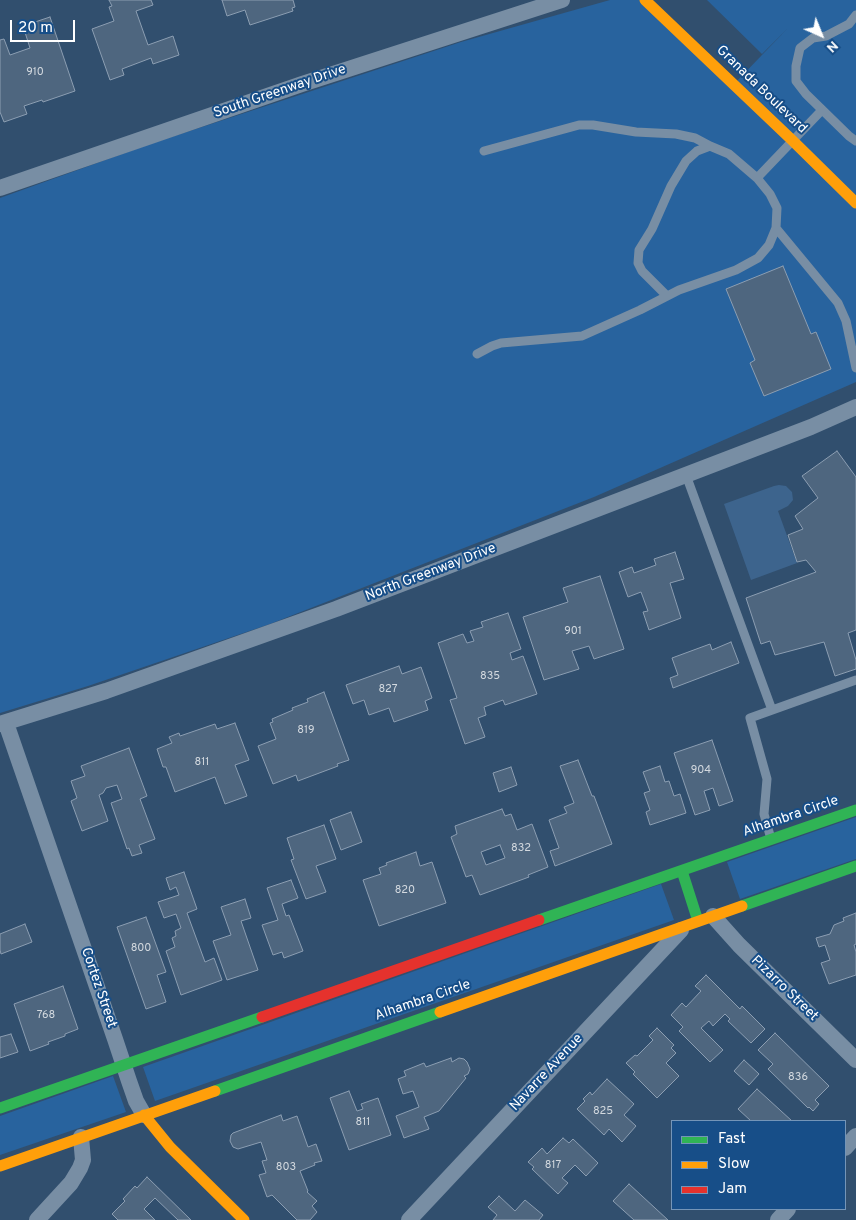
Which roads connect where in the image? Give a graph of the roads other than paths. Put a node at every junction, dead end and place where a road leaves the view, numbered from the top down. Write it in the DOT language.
graph roads {
  1 [pos="562,0"];
  2 [pos="645,0"];
  3 [pos="856,15"];
  4 [pos="822,110"];
  5 [pos="856,140"];
  6 [pos="793,141"];
  7 [pos="710,146"];
  8 [pos="484,151"];
  9 [pos="757,178"];
  10 [pos="0,188"];
  11 [pos="856,203"];
  12 [pos="776,228"];
  13 [pos="667,296"];
  14 [pos="477,354"];
  15 [pos="856,368"];
  16 [pos="856,407"];
  17 [pos="686,475"];
  18 [pos="856,680"];
  19 [pos="772,710"];
  20 [pos="3,723"];
  21 [pos="856,810"];
  22 [pos="771,840"];
  23 [pos="856,866"];
  24 [pos="682,871"];
  25 [pos="699,921"];
  26 [pos="856,1060"];
  27 [pos="124,1065"];
  28 [pos="0,1108"];
  29 [pos="144,1115"];
  30 [pos="856,1136"];
  31 [pos="81,1137"];
  32 [pos="846,1147"];
  33 [pos="0,1166"];
  34 [pos="787,1210"];
  35 [pos="37,1220"];
  36 [pos="244,1220"];
  37 [pos="409,1220"];
  38 [pos="778,1220"];
  1 -- 10 [label="street, South Greenway Drive"];
  2 -- 6 [label="street, Granada Boulevard"];
  3 -- 4 [label="lane"];
  4 -- 5 [label="lane"];
  4 -- 6 [label="lane"];
  6 -- 9 [label="lane"];
  6 -- 11 [label="street, Granada Boulevard"];
  7 -- 8 [label="lane"];
  7 -- 9 [label="lane"];
  7 -- 13 [label="lane"];
  9 -- 12 [label="lane"];
  12 -- 13 [label="lane"];
  12 -- 15 [label="lane"];
  13 -- 14 [label="lane"];
  16 -- 17 [label="street, North Greenway Drive"];
  17 -- 19 [label="lane"];
  17 -- 20 [label="street, North Greenway Drive"];
  18 -- 19 [label="lane"];
  19 -- 22 [label="lane"];
  20 -- 27 [label="street, Cortez Street"];
  21 -- 22 [label="street, Alhambra Circle"];
  22 -- 24 [label="street, Alhambra Circle"];
  23 -- 25 [label="street, Alhambra Circle"];
  24 -- 25 [label="street"];
  24 -- 27 [label="street, Alhambra Circle"];
  25 -- 26 [label="street, Pizarro Street"];
  25 -- 29 [label="street, Alhambra Circle"];
  25 -- 37 [label="street, Navarre Avenue"];
  27 -- 28 [label="street, Alhambra Circle"];
  27 -- 29 [label="street, Cortez Street"];
  29 -- 31 [label="street, Alhambra Circle"];
  29 -- 36 [label="street, Cortez Street"];
  30 -- 32 [label="street"];
  31 -- 33 [label="street, Alhambra Circle"];
  31 -- 35 [label="street"];
  34 -- 38 [label="street"];
}
